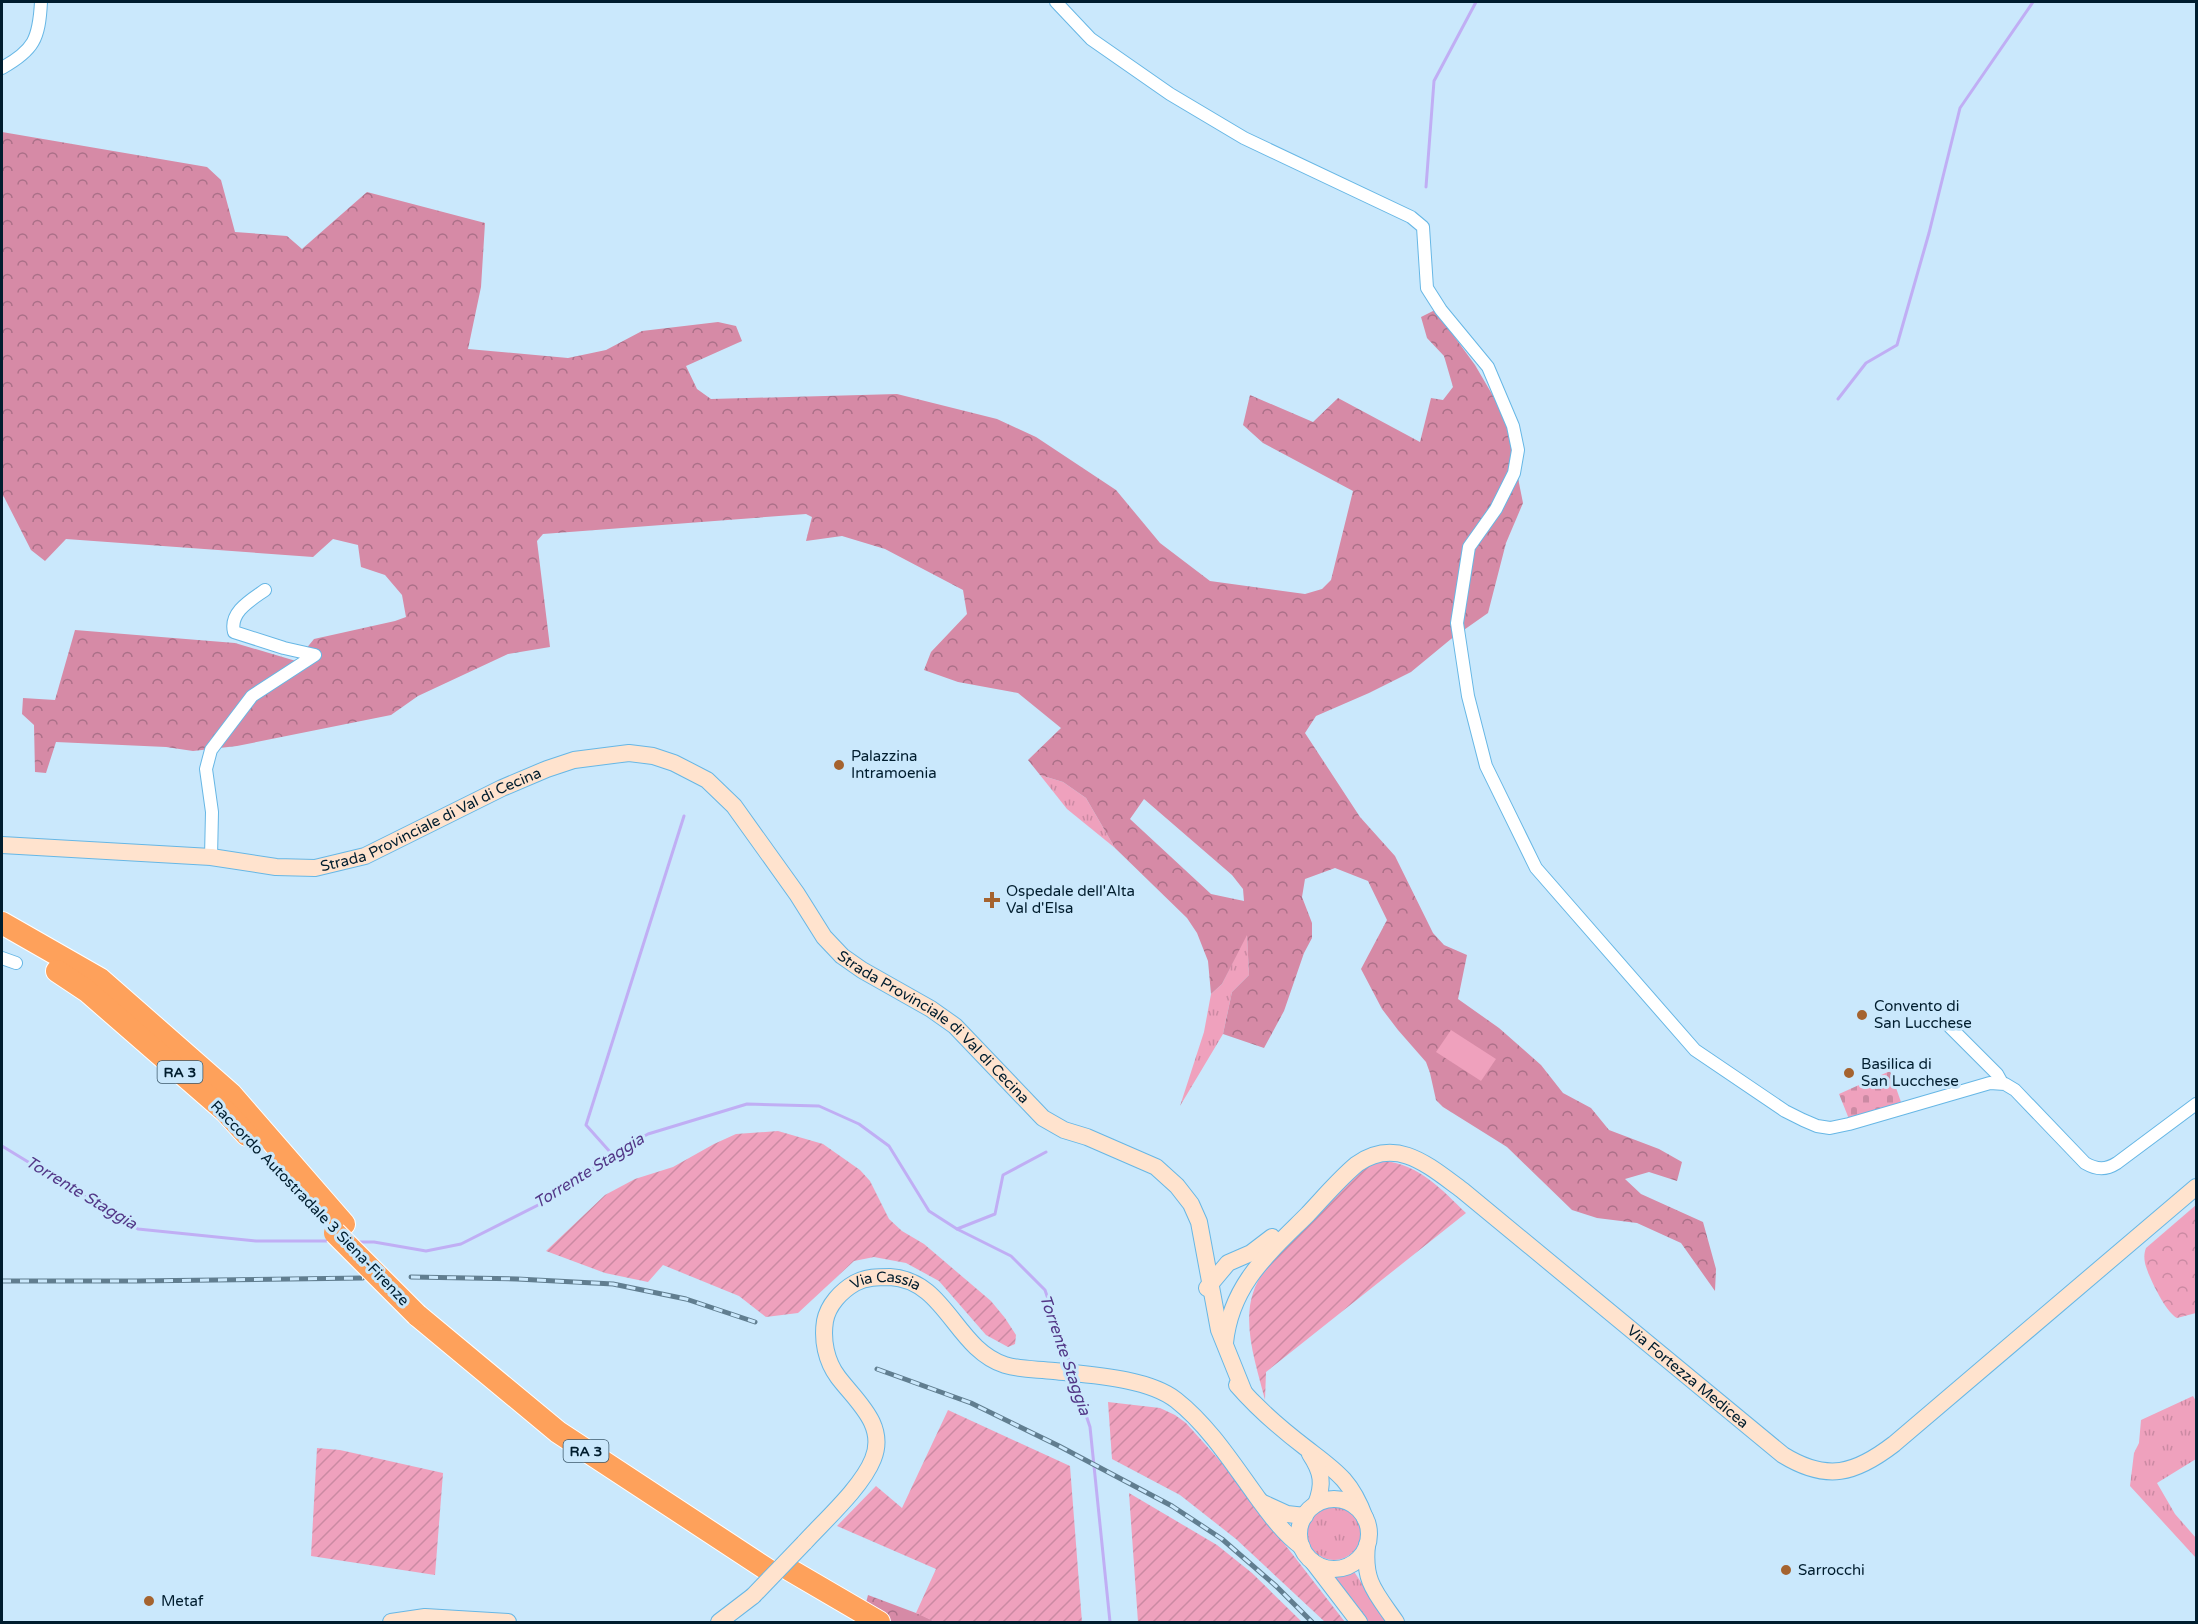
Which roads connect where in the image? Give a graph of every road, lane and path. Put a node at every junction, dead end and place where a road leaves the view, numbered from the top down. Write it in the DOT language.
graph roads {
  1 [pos="41,2"];
  2 [pos="1056,2"];
  3 [pos="2,68"];
  4 [pos="265,590"];
  5 [pos="2,845"];
  6 [pos="211,857"];
  7 [pos="797,894"];
  8 [pos="2,923"];
  9 [pos="2,938"];
  10 [pos="2,958"];
  11 [pos="16,963"];
  12 [pos="1950,1027"];
  13 [pos="2002,1083"];
  14 [pos="2196,1104"];
  15 [pos="1087,1137"];
  16 [pos="1371,1155"];
  17 [pos="1139,1160"];
  18 [pos="2196,1187"];
  19 [pos="340,1229"];
  20 [pos="1205,1250"];
  21 [pos="1233,1260"];
  22 [pos="1211,1282"];
  23 [pos="1218,1342"];
  24 [pos="1306,1449"];
  25 [pos="1259,1500"];
  26 [pos="1310,1510"];
  27 [pos="1365,1518"];
  28 [pos="1367,1545"];
  29 [pos="1302,1547"];
  30 [pos="1313,1561"];
  31 [pos="779,1570"];
  32 [pos="391,1623"];
  33 [pos="507,1623"];
  34 [pos="719,1623"];
  35 [pos="855,1623"];
  36 [pos="879,1623"];
  37 [pos="1359,1623"];
  38 [pos="1396,1623"];
  1 -- 3 [label="street"];
  2 -- 13 [label="street"];
  4 -- 6 [label="street"];
  5 -- 6 [label="main road, Strada Provinciale di Val di Cecina"];
  6 -- 7 [label="main road, Strada Provinciale di Val di Cecina"];
  7 -- 15 [label="main road, Strada Provinciale di Val di Cecina"];
  7 -- 15 [label="main road, Strada Provinciale di Val di Cecina"];
  8 -- 19 [label="highway, Raccordo Autostradale 3 Siena-Firenze / RA 3"];
  9 -- 19 [label="highway, Raccordo Autostradale 3 Siena-Firenze / RA 3"];
  10 -- 11 [label="street"];
  12 -- 13 [label="street"];
  13 -- 14 [label="street"];
  15 -- 17 [label="main road, Strada Provinciale di Val di Cecina"];
  16 -- 18 [label="main road, Via Fortezza Medicea"];
  16 -- 21 [label="main road"];
  16 -- 23 [label="main road"];
  17 -- 20 [label="main road, Strada Provinciale di Val di Cecina"];
  17 -- 23 [label="main road, Strada Provinciale di Val di Cecina"];
  19 -- 31 [label="highway, Raccordo Autostradale 3 Siena-Firenze / RA 3, bridge"];
  20 -- 21 [label="main road"];
  20 -- 22 [label="main road, Strada Provinciale di Val di Cecina"];
  21 -- 22 [label="main road"];
  22 -- 23 [label="main road, Strada Provinciale di Val di Cecina"];
  23 -- 24 [label="main road, Strada Provinciale di Val di Cecina"];
  24 -- 26 [label="main road, Strada Provinciale di Val di Cecina"];
  24 -- 27 [label="main road, Strada Provinciale di Val di Cecina"];
  25 -- 26 [label="main road, Via Cassia"];
  25 -- 29 [label="main road, Via Cassia"];
  25 -- 34 [label="main road, Via Cassia, bridge"];
  26 -- 27 [label="main road, Via Cassia"];
  26 -- 29 [label="main road"];
  27 -- 28 [label="main road"];
  28 -- 30 [label="main road"];
  28 -- 38 [label="main road"];
  29 -- 30 [label="main road, Via Cassia"];
  30 -- 37 [label="main road, Via Cassia"];
  31 -- 35 [label="highway, Raccordo Autostradale 3 Siena-Firenze / RA 3"];
  31 -- 36 [label="highway, Raccordo Autostradale 3 Siena-Firenze / RA 3"];
  32 -- 33 [label="main road"];
}
